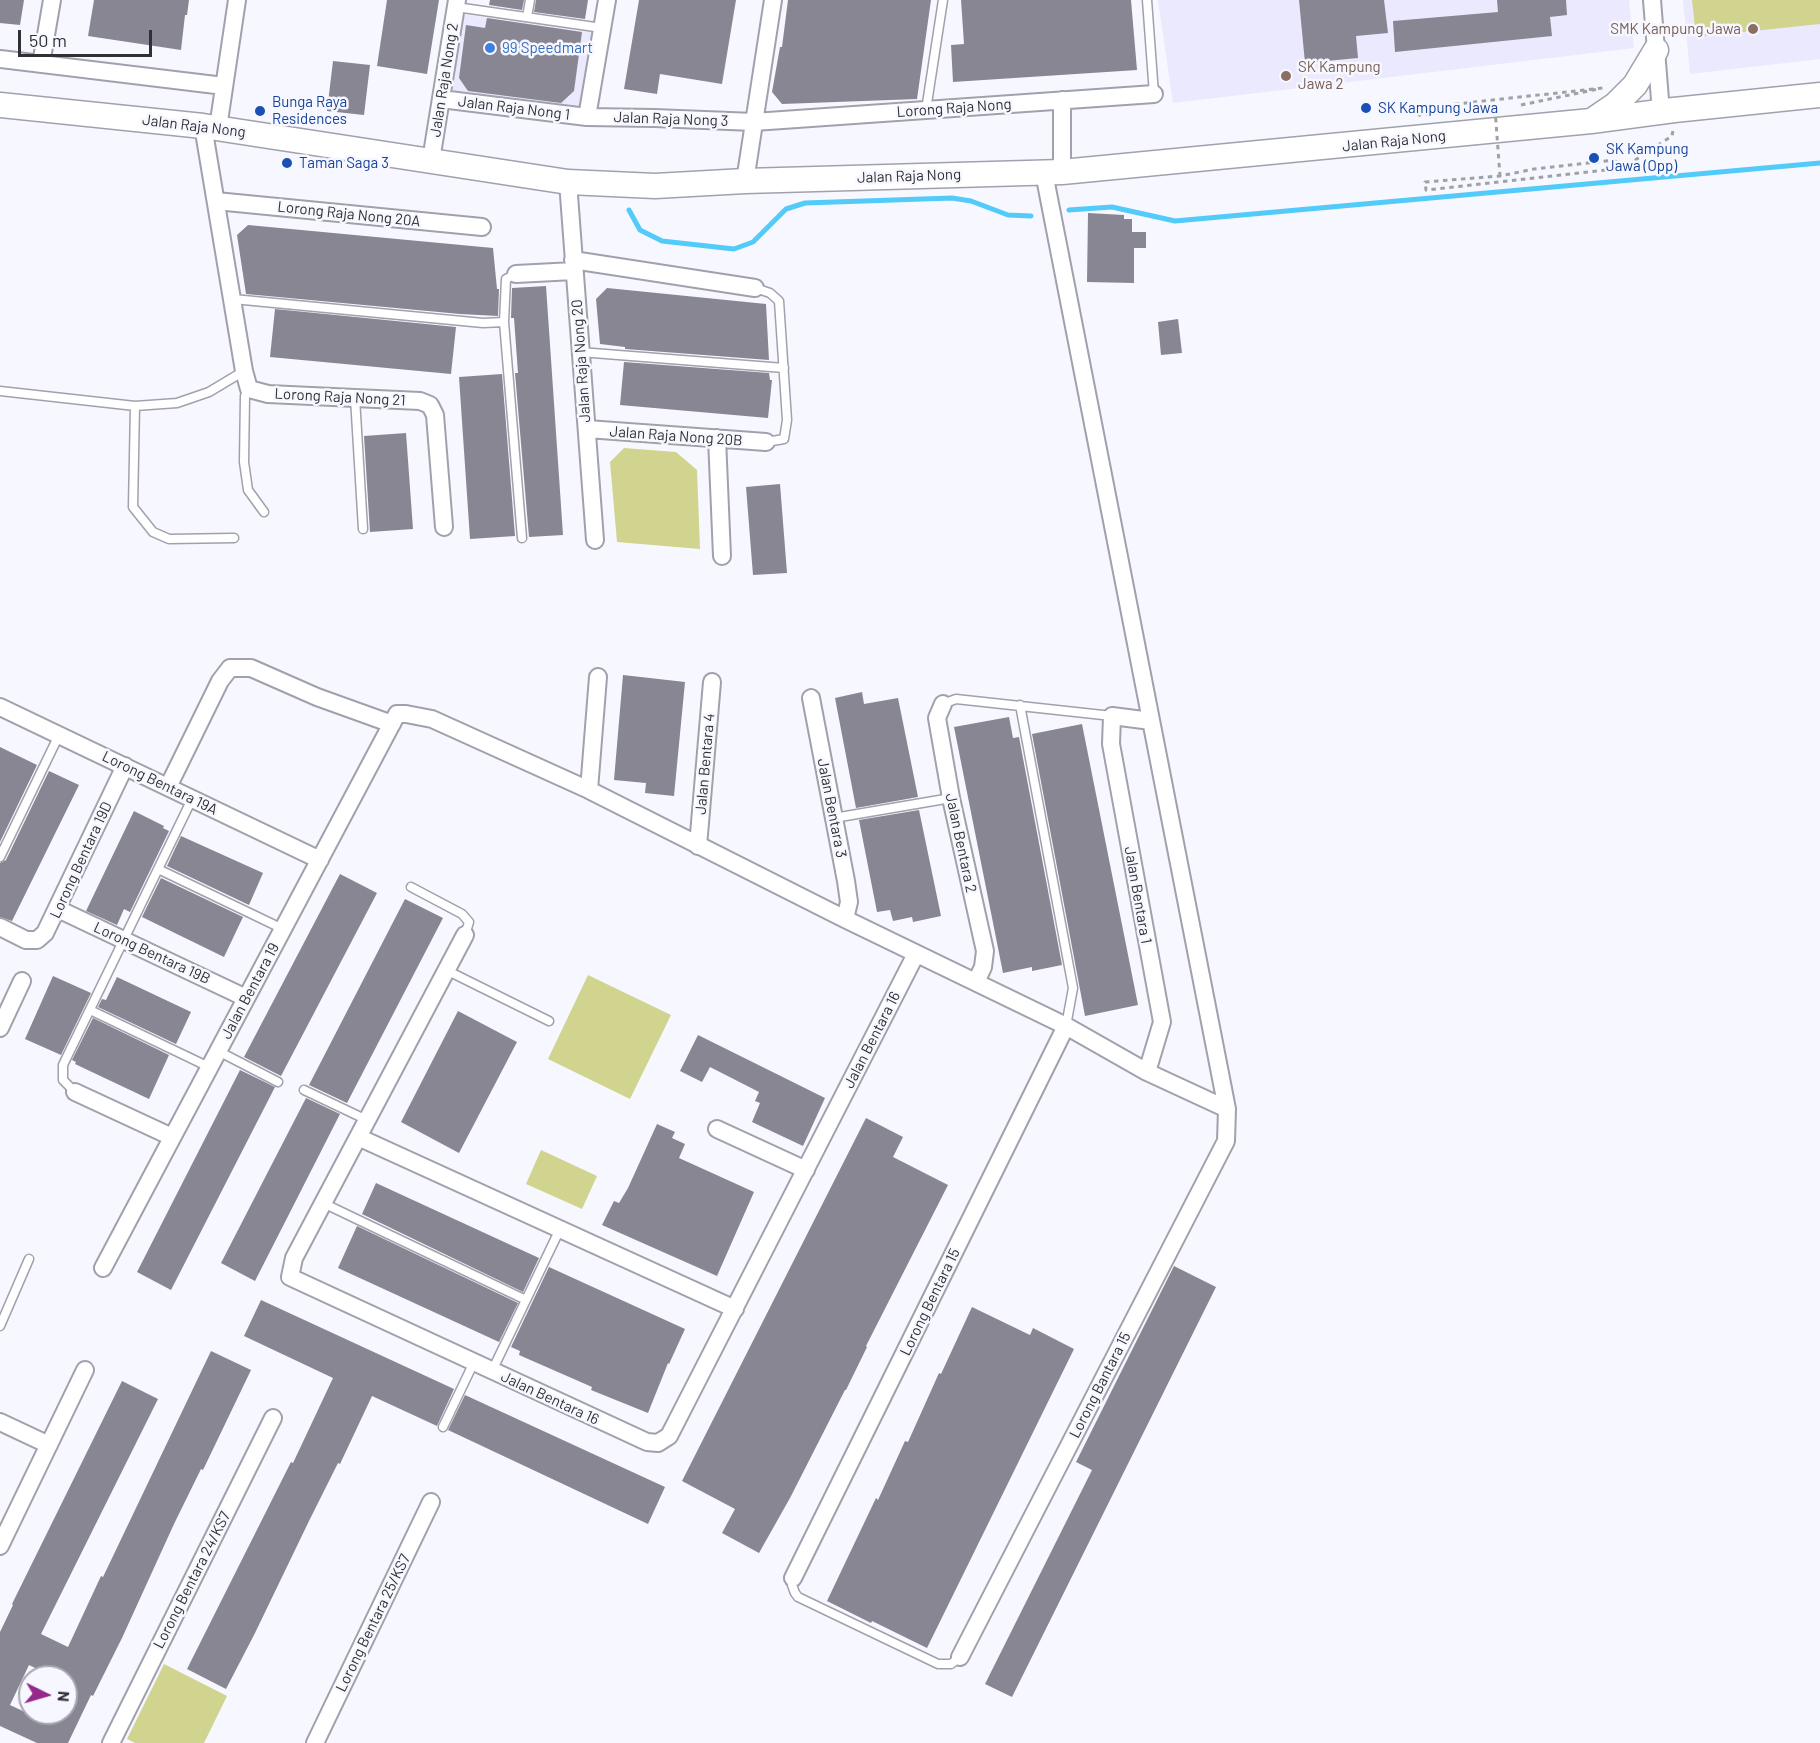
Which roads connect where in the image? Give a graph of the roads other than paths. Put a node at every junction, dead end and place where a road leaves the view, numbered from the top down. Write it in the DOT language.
graph roads {
  1 [pos="52,0"];
  2 [pos="237,0"];
  3 [pos="530,0"];
  4 [pos="607,0"];
  5 [pos="773,0"];
  6 [pos="943,0"];
  7 [pos="1147,0"];
  8 [pos="1652,0"];
  9 [pos="456,4"];
  10 [pos="527,17"];
  11 [pos="602,28"];
  12 [pos="1656,50"];
  13 [pos="0,59"];
  14 [pos="41,64"];
  15 [pos="224,86"];
  16 [pos="1155,94"];
  17 [pos="1820,95"];
  18 [pos="441,99"];
  19 [pos="1062,100"];
  20 [pos="0,105"];
  21 [pos="927,110"];
  22 [pos="1667,111"];
  23 [pos="587,117"];
  24 [pos="1591,121"];
  25 [pos="754,122"];
  26 [pos="211,127"];
  27 [pos="431,159"];
  28 [pos="1053,172"];
  29 [pos="745,181"];
  30 [pos="568,182"];
  31 [pos="216,201"];
  32 [pos="482,227"];
  33 [pos="574,266"];
  34 [pos="516,274"];
  35 [pos="755,288"];
  36 [pos="233,299"];
  37 [pos="504,322"];
  38 [pos="580,352"];
  39 [pos="784,368"];
  40 [pos="244,371"];
  41 [pos="249,389"];
  42 [pos="0,391"];
  43 [pos="355,398"];
  44 [pos="135,406"];
  45 [pos="586,429"];
  46 [pos="717,438"];
  47 [pos="766,442"];
  48 [pos="264,512"];
  49 [pos="444,527"];
  50 [pos="363,529"];
  51 [pos="234,538"];
  52 [pos="522,538"];
  53 [pos="595,540"];
  54 [pos="722,556"];
  55 [pos="598,677"];
  56 [pos="712,682"];
  57 [pos="811,698"];
  58 [pos="943,704"];
  59 [pos="1020,705"];
  60 [pos="0,707"];
  61 [pos="1112,716"];
  62 [pos="394,719"];
  63 [pos="1151,721"];
  64 [pos="59,735"];
  65 [pos="125,766"];
  66 [pos="168,787"];
  67 [pos="589,790"];
  68 [pos="951,798"];
  69 [pos="192,799"];
  70 [pos="834,818"];
  71 [pos="698,846"];
  72 [pos="0,857"];
  73 [pos="320,860"];
  74 [pos="158,869"];
  75 [pos="411,887"];
  76 [pos="58,909"];
  77 [pos="845,919"];
  78 [pos="0,927"];
  79 [pos="283,929"];
  80 [pos="465,935"];
  81 [pos="124,940"];
  82 [pos="916,954"];
  83 [pos="446,970"];
  84 [pos="22,981"];
  85 [pos="976,982"];
  86 [pos="246,998"];
  87 [pos="90,1010"];
  88 [pos="549,1020"];
  89 [pos="1066,1026"];
  90 [pos="0,1028"];
  91 [pos="218,1051"];
  92 [pos="209,1067"];
  93 [pos="1147,1072"];
  94 [pos="278,1082"];
  95 [pos="304,1090"];
  96 [pos="75,1092"];
  97 [pos="1227,1109"];
  98 [pos="367,1120"];
  99 [pos="717,1129"];
  100 [pos="172,1137"];
  101 [pos="358,1137"];
  102 [pos="806,1170"];
  103 [pos="322,1203"];
  104 [pos="560,1230"];
  105 [pos="29,1259"];
  106 [pos="103,1268"];
  107 [pos="526,1300"];
  108 [pos="735,1309"];
  109 [pos="0,1326"];
  110 [pos="474,1362"];
  111 [pos="85,1370"];
  112 [pos="492,1371"];
  113 [pos="273,1418"];
  114 [pos="0,1422"];
  115 [pos="443,1427"];
  116 [pos="49,1446"];
  117 [pos="431,1502"];
  118 [pos="0,1546"];
  119 [pos="793,1578"];
  120 [pos="960,1657"];
  121 [pos="111,1743"];
  122 [pos="315,1743"];
  1 -- 14 [label="street"];
  2 -- 15 [label="street"];
  3 -- 10 [label="lane"];
  4 -- 11 [label="street"];
  5 -- 25 [label="street"];
  6 -- 21 [label="lane"];
  7 -- 16 [label="lane"];
  8 -- 12 [label="street"];
  9 -- 10 [label="lane"];
  9 -- 18 [label="street, Jalan Raja Nong 2"];
  10 -- 11 [label="lane"];
  11 -- 23 [label="street"];
  12 -- 22 [label="street"];
  12 -- 24 [label="main road"];
  13 -- 14 [label="street"];
  14 -- 15 [label="street"];
  15 -- 26 [label="street"];
  16 -- 19 [label="street, Lorong Raja Nong"];
  17 -- 22 [label="main road, Jalan Raja Nong"];
  18 -- 23 [label="street, Jalan Raja Nong 1"];
  18 -- 27 [label="street, Jalan Raja Nong 2"];
  19 -- 21 [label="street, Lorong Raja Nong"];
  19 -- 28 [label="street, Lorong Bantara 15"];
  20 -- 26 [label="main road, Jalan Raja Nong"];
  21 -- 25 [label="street, Lorong Raja Nong"];
  22 -- 24 [label="main road, Jalan Raja Nong"];
  23 -- 25 [label="street, Jalan Raja Nong 3"];
  24 -- 28 [label="main road, Jalan Raja Nong"];
  25 -- 29 [label="street"];
  26 -- 27 [label="main road, Jalan Raja Nong"];
  26 -- 31 [label="street"];
  27 -- 30 [label="main road, Jalan Raja Nong"];
  28 -- 29 [label="main road, Jalan Raja Nong"];
  28 -- 63 [label="street, Lorong Bantara 15"];
  29 -- 30 [label="main road, Jalan Raja Nong"];
  30 -- 33 [label="street, Jalan Raja Nong 20"];
  31 -- 32 [label="street, Lorong Raja Nong 20A"];
  31 -- 36 [label="street"];
  33 -- 34 [label="street"];
  33 -- 35 [label="street"];
  33 -- 38 [label="street, Jalan Raja Nong 20"];
  34 -- 37 [label="lane"];
  35 -- 39 [label="lane"];
  36 -- 37 [label="lane"];
  36 -- 40 [label="street"];
  37 -- 52 [label="lane"];
  38 -- 39 [label="lane"];
  38 -- 45 [label="street, Jalan Raja Nong 20"];
  39 -- 47 [label="lane"];
  40 -- 41 [label="street"];
  40 -- 44 [label="lane"];
  41 -- 43 [label="street, Lorong Raja Nong 21"];
  41 -- 48 [label="lane"];
  42 -- 44 [label="lane"];
  43 -- 49 [label="street, Lorong Raja Nong 21"];
  43 -- 50 [label="lane"];
  44 -- 51 [label="lane"];
  45 -- 46 [label="street, Jalan Raja Nong 20B"];
  45 -- 53 [label="street, Jalan Raja Nong 20"];
  46 -- 47 [label="street, Jalan Raja Nong 20B"];
  46 -- 54 [label="street"];
  55 -- 67 [label="street"];
  56 -- 71 [label="street, Jalan Bentara 4"];
  57 -- 70 [label="street, Jalan Bentara 3"];
  58 -- 59 [label="lane"];
  58 -- 68 [label="street, Jalan Bentara 2"];
  59 -- 61 [label="lane"];
  59 -- 89 [label="lane"];
  60 -- 64 [label="street, Lorong Bentara 19A"];
  61 -- 63 [label="street"];
  61 -- 93 [label="street, Jalan Bentara 1"];
  62 -- 66 [label="street"];
  62 -- 67 [label="street"];
  62 -- 73 [label="street, Jalan Bentara 19"];
  63 -- 97 [label="street, Lorong Bantara 15"];
  64 -- 65 [label="street, Lorong Bentara 19A"];
  64 -- 72 [label="lane"];
  65 -- 66 [label="street, Lorong Bentara 19A"];
  65 -- 76 [label="street, Lorong Bentara 19D"];
  66 -- 69 [label="street, Lorong Bentara 19A"];
  67 -- 71 [label="street"];
  68 -- 70 [label="lane"];
  68 -- 85 [label="street, Jalan Bentara 2"];
  69 -- 73 [label="street, Lorong Bentara 19A"];
  69 -- 74 [label="lane"];
  70 -- 77 [label="street, Jalan Bentara 3"];
  71 -- 77 [label="street"];
  73 -- 79 [label="street, Jalan Bentara 19"];
  74 -- 79 [label="lane"];
  74 -- 81 [label="lane"];
  75 -- 80 [label="lane"];
  76 -- 78 [label="street, Lorong Bentara 19D"];
  76 -- 81 [label="street, Lorong Bentara 19B"];
  77 -- 82 [label="street"];
  79 -- 86 [label="street, Jalan Bentara 19"];
  80 -- 83 [label="street, Jalan Bentara 16"];
  81 -- 86 [label="street, Lorong Bentara 19B"];
  81 -- 87 [label="lane"];
  82 -- 85 [label="street"];
  82 -- 102 [label="street, Jalan Bentara 16"];
  83 -- 88 [label="lane"];
  83 -- 98 [label="street, Jalan Bentara 16"];
  84 -- 90 [label="street"];
  85 -- 89 [label="street"];
  86 -- 91 [label="street, Jalan Bentara 19"];
  87 -- 92 [label="lane"];
  87 -- 96 [label="lane"];
  89 -- 93 [label="street"];
  89 -- 119 [label="street, Lorong Bentara 15"];
  91 -- 92 [label="street, Jalan Bentara 19"];
  91 -- 94 [label="lane"];
  92 -- 100 [label="street, Jalan Bentara 19"];
  93 -- 97 [label="street"];
  95 -- 98 [label="lane"];
  96 -- 100 [label="street"];
  97 -- 120 [label="street, Lorong Bantara 15"];
  98 -- 101 [label="street, Jalan Bentara 16"];
  99 -- 102 [label="street"];
  100 -- 106 [label="street, Jalan Bentara 19"];
  101 -- 103 [label="street, Jalan Bentara 16"];
  101 -- 104 [label="street"];
  102 -- 108 [label="street, Jalan Bentara 16"];
  103 -- 107 [label="lane"];
  103 -- 110 [label="street, Jalan Bentara 16"];
  104 -- 107 [label="lane"];
  104 -- 108 [label="street"];
  105 -- 109 [label="lane"];
  107 -- 112 [label="lane"];
  108 -- 112 [label="street, Jalan Bentara 16"];
  110 -- 112 [label="street, Jalan Bentara 16"];
  110 -- 115 [label="lane"];
  111 -- 116 [label="street"];
  113 -- 121 [label="street, Lorong Bentara 24/KS7"];
  114 -- 116 [label="street"];
  116 -- 118 [label="street"];
  117 -- 122 [label="street, Lorong Bentara 25/KS7"];
  119 -- 120 [label="lane"];
}
